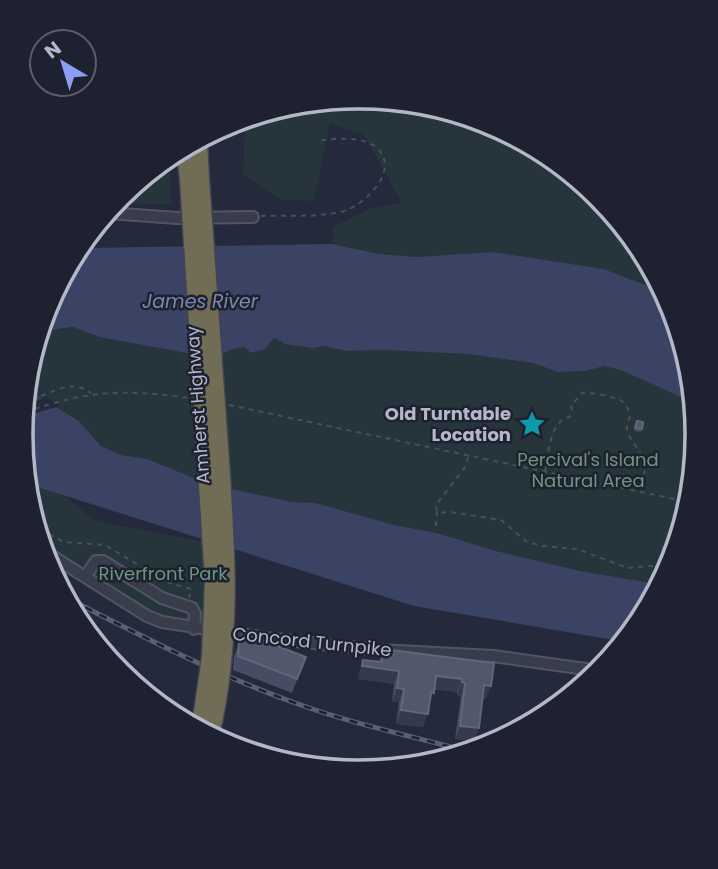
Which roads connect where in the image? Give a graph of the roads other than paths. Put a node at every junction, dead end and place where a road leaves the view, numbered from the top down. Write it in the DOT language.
graph roads {
  1 [pos="198,151"];
  2 [pos="187,158"];
  3 [pos="194,179"];
  4 [pos="120,214"];
  5 [pos="248,214"];
  6 [pos="219,539"];
  7 [pos="59,560"];
  8 [pos="85,577"];
  9 [pos="194,629"];
  10 [pos="585,669"];
  11 [pos="201,720"];
  12 [pos="213,726"];
  1 -- 3 [label="highway, Amherst Highway"];
  2 -- 3 [label="highway, Amherst Highway"];
  3 -- 6 [label="highway, Amherst Highway, bridge"];
  4 -- 5 [label="street"];
  6 -- 11 [label="highway, bridge"];
  6 -- 12 [label="highway, bridge"];
  7 -- 8 [label="street, Concord Turnpike"];
  8 -- 9 [label="street, Concord Turnpike"];
  8 -- 9 [label="street"];
  9 -- 10 [label="street, Concord Turnpike"];
}
